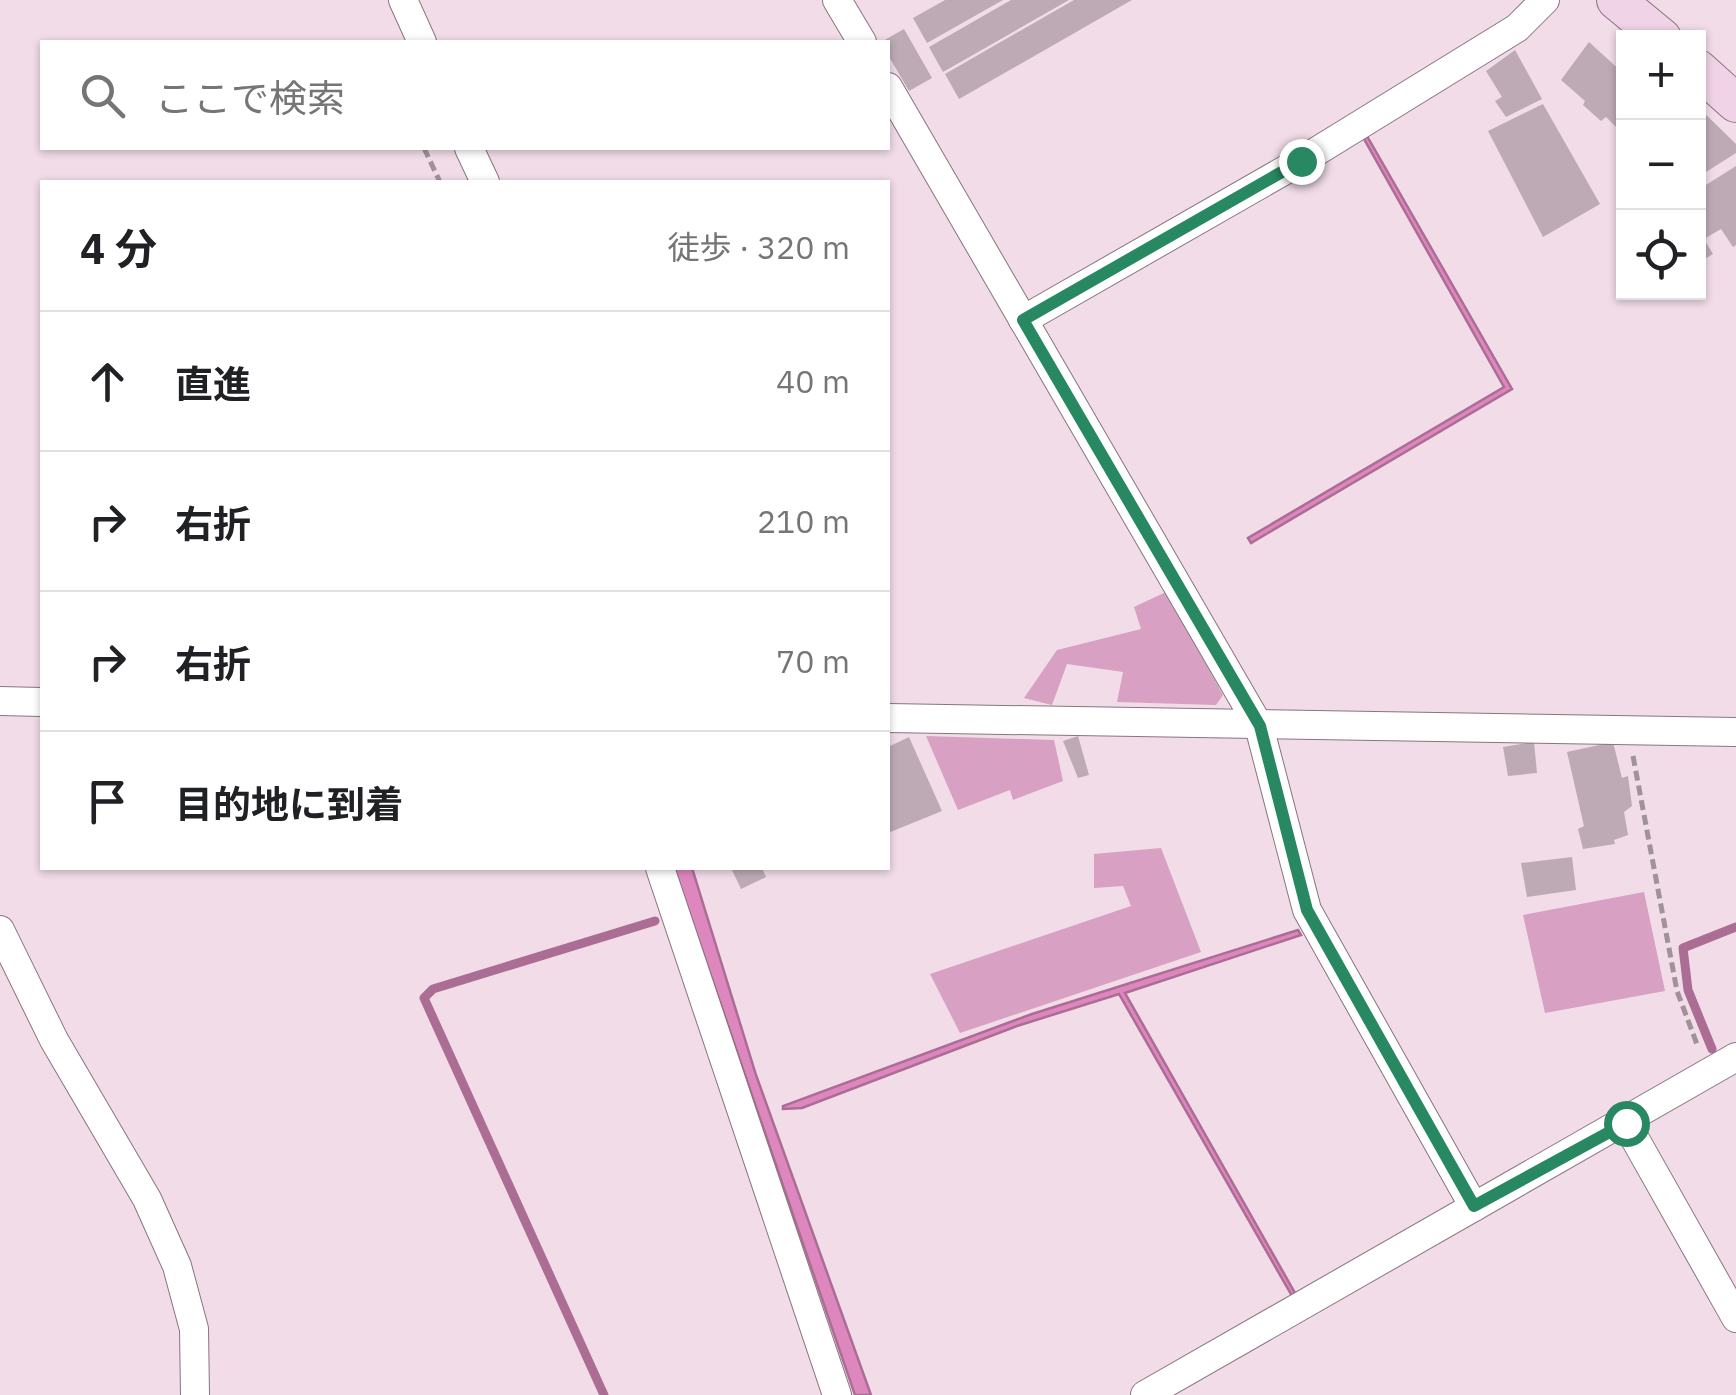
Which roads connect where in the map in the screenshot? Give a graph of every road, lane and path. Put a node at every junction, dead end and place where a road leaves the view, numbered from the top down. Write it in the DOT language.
graph roads {
  1 [pos="402,0"];
  2 [pos="837,0"];
  3 [pos="1546,0"];
  4 [pos="1616,0"];
  5 [pos="1652,30"];
  6 [pos="421,40"];
  7 [pos="861,40"];
  8 [pos="1706,76"];
  9 [pos="890,90"];
  10 [pos="1736,103"];
  11 [pos="425,150"];
  12 [pos="470,150"];
  13 [pos="439,180"];
  14 [pos="484,180"];
  15 [pos="1023,320"];
  16 [pos="0,701"];
  17 [pos="40,702"];
  18 [pos="890,718"];
  19 [pos="1260,726"];
  20 [pos="1628,729"];
  21 [pos="1736,732"];
  22 [pos="661,870"];
  23 [pos="0,930"];
  24 [pos="1736,1057"];
  25 [pos="1708,1074"];
  26 [pos="1626,1123"];
  27 [pos="1474,1206"];
  28 [pos="1736,1318"];
  29 [pos="196,1395"];
  30 [pos="837,1395"];
  31 [pos="1145,1395"];
  1 -- 6 [label="street"];
  2 -- 7 [label="street"];
  3 -- 15 [label="street"];
  4 -- 5 [label="main road"];
  8 -- 10 [label="main road"];
  9 -- 15 [label="street"];
  11 -- 13 [label="path"];
  12 -- 14 [label="street"];
  15 -- 19 [label="street"];
  16 -- 17 [label="street"];
  18 -- 19 [label="street"];
  19 -- 20 [label="street"];
  19 -- 27 [label="street"];
  20 -- 21 [label="street"];
  20 -- 25 [label="path"];
  22 -- 30 [label="street"];
  23 -- 29 [label="street"];
  24 -- 25 [label="street"];
  25 -- 26 [label="street"];
  26 -- 27 [label="street"];
  26 -- 28 [label="street"];
  27 -- 31 [label="street"];
}
